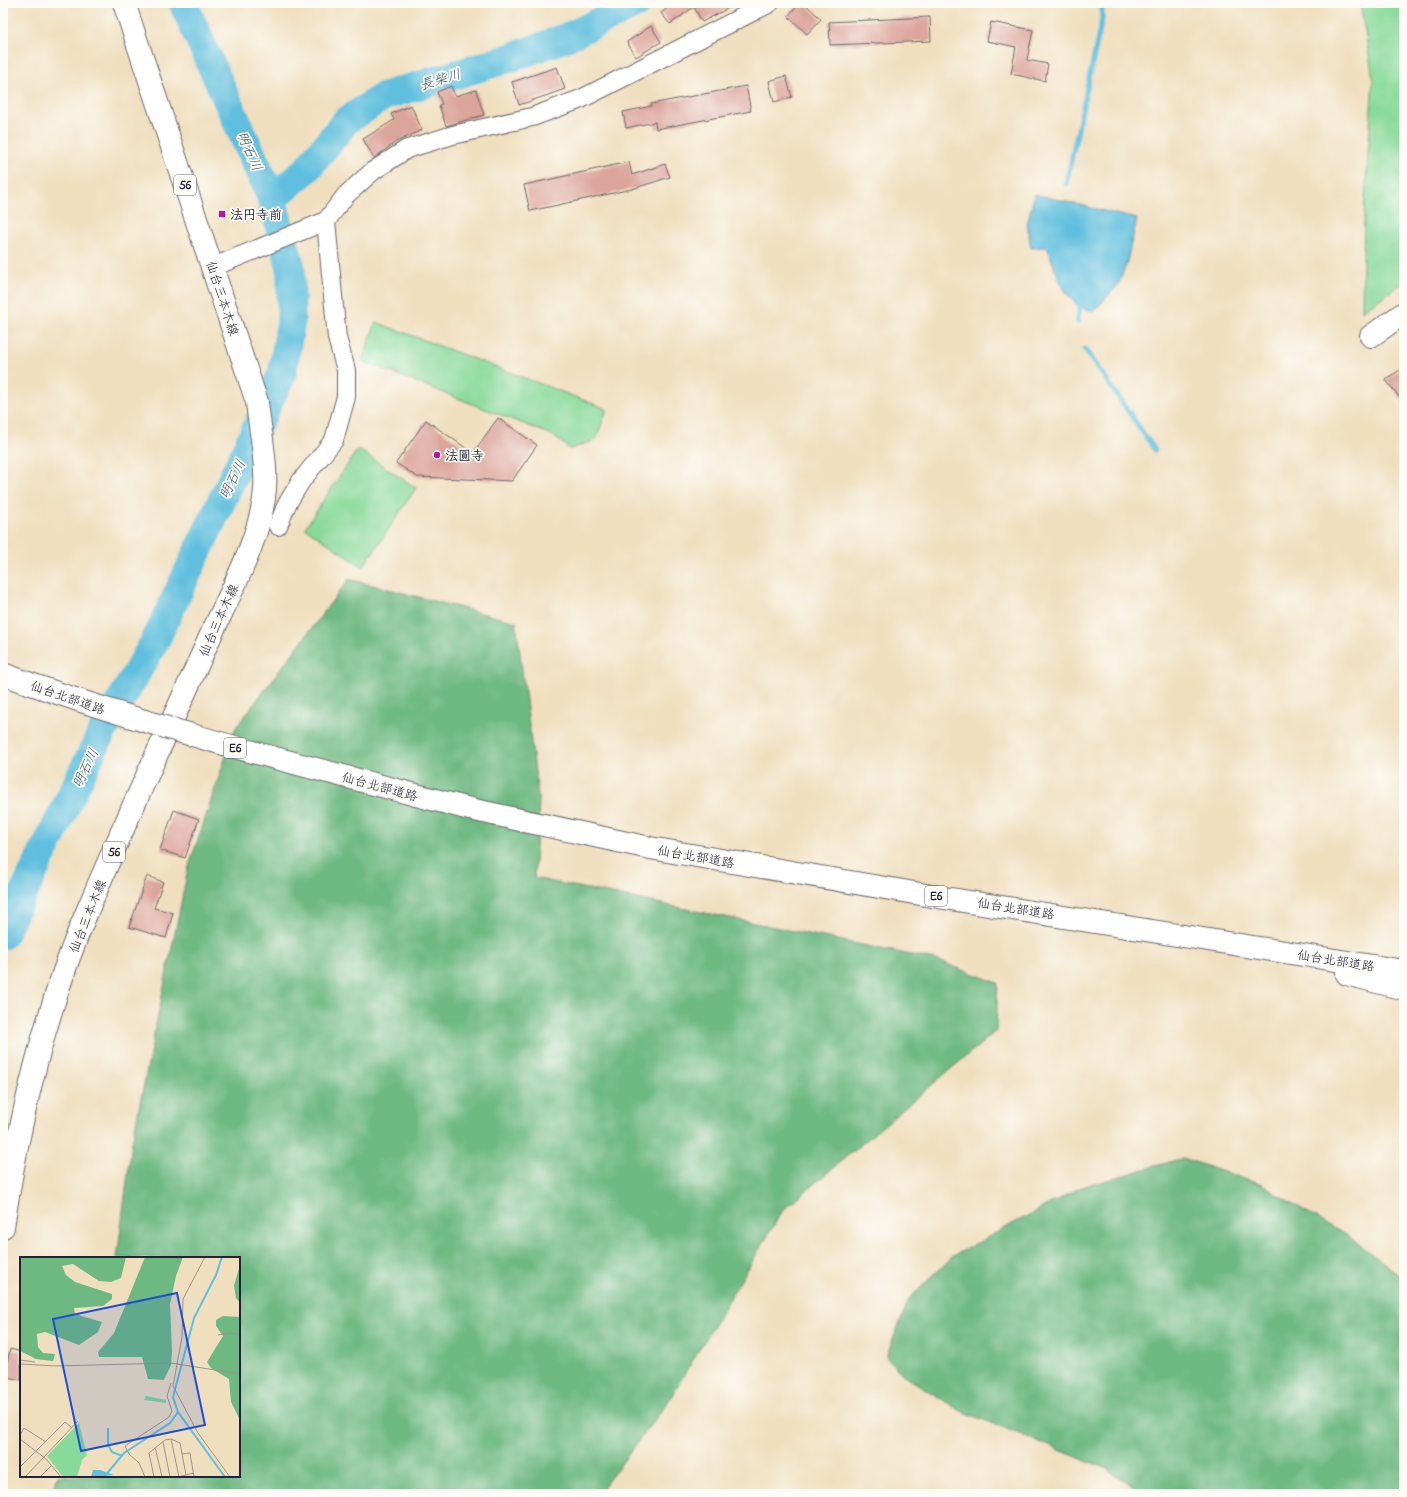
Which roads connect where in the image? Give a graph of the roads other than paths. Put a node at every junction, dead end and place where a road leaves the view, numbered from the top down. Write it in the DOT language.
graph roads {
  1 [pos="124,3"];
  2 [pos="770,3"];
  3 [pos="326,221"];
  4 [pos="213,267"];
  5 [pos="1404,313"];
  6 [pos="1371,336"];
  7 [pos="278,526"];
  8 [pos="3,674"];
  9 [pos="1175,934"];
  10 [pos="1404,971"];
  11 [pos="1404,989"];
  12 [pos="3,1227"];
  1 -- 4 [label="main road, 仙台三本木線 / 56"];
  2 -- 3 [label="street"];
  3 -- 4 [label="street"];
  3 -- 7 [label="street"];
  4 -- 12 [label="main road, 仙台三本木線 / 56"];
  5 -- 6 [label="main road"];
  8 -- 9 [label="main road, 仙台北部道路 / E6, bridge"];
  9 -- 10 [label="main road, 仙台北部道路 / E6"];
  9 -- 11 [label="main road"];
}
